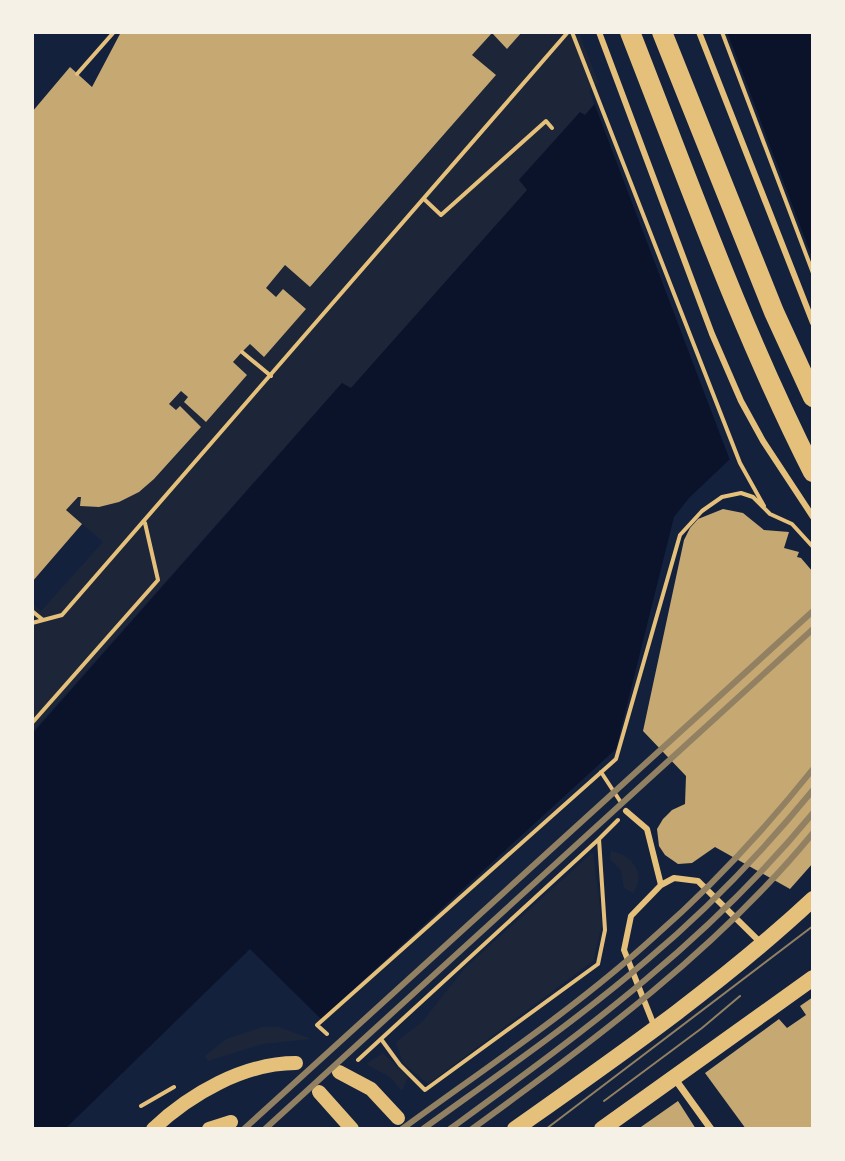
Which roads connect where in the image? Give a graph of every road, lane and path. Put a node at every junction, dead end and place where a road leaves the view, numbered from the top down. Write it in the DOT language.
graph roads {
  1 [pos="114,32"];
  2 [pos="570,32"];
  3 [pos="599,32"];
  4 [pos="630,32"];
  5 [pos="662,32"];
  6 [pos="699,32"];
  7 [pos="722,32"];
  8 [pos="77,74"];
  9 [pos="552,128"];
  10 [pos="424,199"];
  11 [pos="813,273"];
  12 [pos="813,323"];
  13 [pos="242,352"];
  14 [pos="271,376"];
  15 [pos="811,393"];
  16 [pos="813,472"];
  17 [pos="770,514"];
  18 [pos="813,517"];
  19 [pos="145,521"];
  20 [pos="813,547"];
  21 [pos="32,611"];
  22 [pos="43,620"];
  23 [pos="32,623"];
  24 [pos="32,723"];
  25 [pos="601,772"];
  26 [pos="626,811"];
  27 [pos="599,839"];
  28 [pos="661,885"];
  29 [pos="813,899"];
  30 [pos="762,945"];
  31 [pos="813,978"];
  32 [pos="655,1028"];
  33 [pos="327,1034"];
  34 [pos="381,1039"];
  35 [pos="358,1060"];
  36 [pos="291,1068"];
  37 [pos="339,1072"];
  38 [pos="675,1078"];
  39 [pos="319,1092"];
  40 [pos="398,1118"];
  41 [pos="231,1122"];
  42 [pos="153,1129"];
  43 [pos="209,1129"];
  44 [pos="352,1129"];
  45 [pos="515,1129"];
  46 [pos="602,1129"];
  47 [pos="711,1129"];
  1 -- 8 [label="path"];
  2 -- 10 [label="path"];
  2 -- 17 [label="path"];
  3 -- 18 [label="lane"];
  4 -- 16 [label="highway"];
  5 -- 15 [label="highway"];
  6 -- 12 [label="lane"];
  7 -- 11 [label="path"];
  9 -- 10 [label="path"];
  10 -- 14 [label="path"];
  13 -- 14 [label="path"];
  14 -- 19 [label="path"];
  17 -- 20 [label="path"];
  17 -- 25 [label="path"];
  19 -- 22 [label="path"];
  19 -- 24 [label="path"];
  21 -- 22 [label="path"];
  22 -- 23 [label="path"];
  25 -- 26 [label="path"];
  25 -- 33 [label="path"];
  26 -- 27 [label="path"];
  26 -- 28 [label="lane"];
  27 -- 34 [label="path"];
  27 -- 34 [label="path"];
  28 -- 30 [label="lane"];
  28 -- 32 [label="lane"];
  29 -- 30 [label="main road"];
  30 -- 32 [label="main road"];
  31 -- 38 [label="main road"];
  32 -- 45 [label="main road"];
  34 -- 35 [label="path"];
  36 -- 42 [label="street"];
  37 -- 40 [label="street"];
  38 -- 46 [label="main road"];
  38 -- 47 [label="street"];
  39 -- 44 [label="street"];
  41 -- 43 [label="street"];
}
